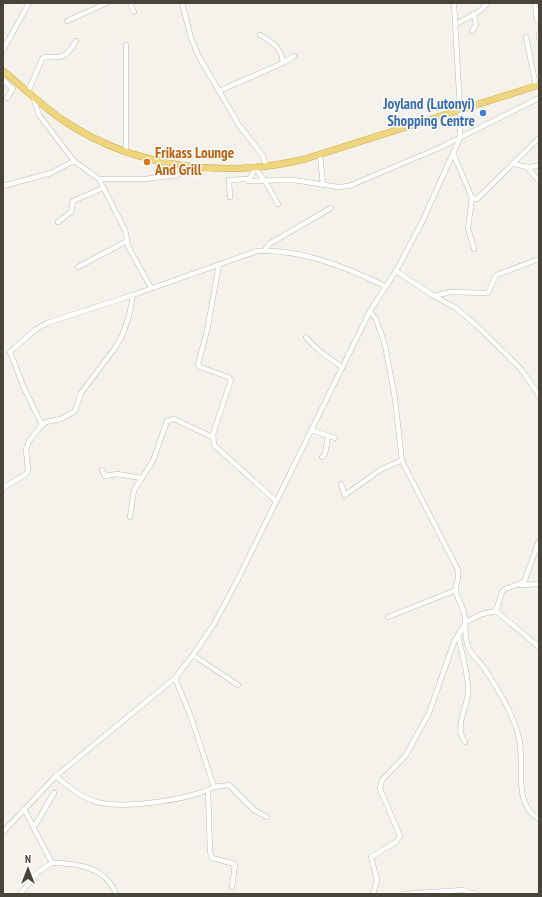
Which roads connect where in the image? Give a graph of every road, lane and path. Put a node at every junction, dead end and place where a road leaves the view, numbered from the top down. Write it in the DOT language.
graph roads {
  1 [pos="28,3"];
  2 [pos="107,3"];
  3 [pos="130,3"];
  4 [pos="182,3"];
  5 [pos="454,3"];
  6 [pos="487,3"];
  7 [pos="535,3"];
  8 [pos="134,12"];
  9 [pos="474,14"];
  10 [pos="537,20"];
  11 [pos="67,21"];
  12 [pos="456,24"];
  13 [pos="472,31"];
  14 [pos="260,35"];
  15 [pos="526,37"];
  16 [pos="76,40"];
  17 [pos="126,45"];
  18 [pos="3,50"];
  19 [pos="294,56"];
  20 [pos="283,63"];
  21 [pos="4,74"];
  22 [pos="3,80"];
  23 [pos="537,86"];
  24 [pos="220,91"];
  25 [pos="28,92"];
  26 [pos="33,97"];
  27 [pos="7,98"];
  28 [pos="539,98"];
  29 [pos="460,110"];
  30 [pos="460,138"];
  31 [pos="539,138"];
  32 [pos="126,152"];
  33 [pos="320,154"];
  34 [pos="454,155"];
  35 [pos="74,161"];
  36 [pos="514,164"];
  37 [pos="182,166"];
  38 [pos="266,166"];
  39 [pos="539,166"];
  40 [pos="254,167"];
  41 [pos="527,167"];
  42 [pos="99,179"];
  43 [pos="247,180"];
  44 [pos="265,181"];
  45 [pos="539,181"];
  46 [pos="323,185"];
  47 [pos="3,186"];
  48 [pos="103,188"];
  49 [pos="230,197"];
  50 [pos="472,198"];
  51 [pos="278,204"];
  52 [pos="331,208"];
  53 [pos="58,222"];
  54 [pos="126,241"];
  55 [pos="474,249"];
  56 [pos="264,251"];
  57 [pos="539,259"];
  58 [pos="219,264"];
  59 [pos="78,267"];
  60 [pos="396,271"];
  61 [pos="385,286"];
  62 [pos="151,288"];
  63 [pos="133,295"];
  64 [pos="434,296"];
  65 [pos="370,311"];
  66 [pos="306,337"];
  67 [pos="342,367"];
  68 [pos="538,394"];
  69 [pos="42,425"];
  70 [pos="311,430"];
  71 [pos="212,437"];
  72 [pos="328,437"];
  73 [pos="335,438"];
  74 [pos="322,457"];
  75 [pos="402,460"];
  76 [pos="102,470"];
  77 [pos="142,478"];
  78 [pos="341,484"];
  79 [pos="3,488"];
  80 [pos="276,501"];
  81 [pos="130,517"];
  82 [pos="539,541"];
  83 [pos="539,584"];
  84 [pos="521,585"];
  85 [pos="456,590"];
  86 [pos="496,611"];
  87 [pos="388,617"];
  88 [pos="466,622"];
  89 [pos="458,635"];
  90 [pos="539,647"];
  91 [pos="193,655"];
  92 [pos="175,678"];
  93 [pos="238,686"];
  94 [pos="465,742"];
  95 [pos="56,776"];
  96 [pos="214,787"];
  97 [pos="208,790"];
  98 [pos="54,793"];
  99 [pos="24,809"];
  100 [pos="267,817"];
  101 [pos="539,819"];
  102 [pos="32,825"];
  103 [pos="3,832"];
  104 [pos="52,863"];
  105 [pos="232,887"];
  106 [pos="20,894"];
  107 [pos="116,894"];
  108 [pos="373,894"];
  109 [pos="404,894"];
  110 [pos="475,894"];
  1 -- 18 [label="street"];
  2 -- 11 [label="street"];
  3 -- 8 [label="street"];
  4 -- 24 [label="street"];
  5 -- 12 [label="street"];
  6 -- 9 [label="street"];
  7 -- 10 [label="street"];
  9 -- 12 [label="street"];
  9 -- 13 [label="street"];
  12 -- 29 [label="street"];
  14 -- 20 [label="street"];
  15 -- 23 [label="street"];
  16 -- 25 [label="street"];
  17 -- 32 [label="street"];
  19 -- 20 [label="street"];
  20 -- 24 [label="street"];
  21 -- 25 [label="highway"];
  22 -- 27 [label="street"];
  23 -- 29 [label="highway"];
  24 -- 38 [label="street"];
  25 -- 26 [label="highway"];
  26 -- 32 [label="highway"];
  26 -- 35 [label="street"];
  28 -- 30 [label="street"];
  29 -- 30 [label="street"];
  29 -- 33 [label="highway"];
  30 -- 34 [label="street"];
  30 -- 46 [label="street"];
  31 -- 36 [label="street"];
  32 -- 37 [label="highway"];
  33 -- 38 [label="highway"];
  33 -- 46 [label="street"];
  34 -- 50 [label="street"];
  34 -- 60 [label="street"];
  35 -- 42 [label="street"];
  35 -- 47 [label="street"];
  36 -- 41 [label="street"];
  36 -- 50 [label="street"];
  37 -- 40 [label="highway"];
  37 -- 42 [label="street"];
  38 -- 40 [label="highway"];
  39 -- 41 [label="street"];
  40 -- 43 [label="street"];
  40 -- 44 [label="street"];
  41 -- 45 [label="street"];
  42 -- 48 [label="street"];
  43 -- 44 [label="street"];
  43 -- 49 [label="street"];
  44 -- 46 [label="street"];
  44 -- 51 [label="street"];
  48 -- 53 [label="street"];
  48 -- 54 [label="street"];
  50 -- 55 [label="street"];
  52 -- 56 [label="street"];
  54 -- 59 [label="street"];
  54 -- 62 [label="street"];
  56 -- 58 [label="street"];
  56 -- 61 [label="street"];
  57 -- 64 [label="street"];
  58 -- 62 [label="street"];
  58 -- 71 [label="street"];
  60 -- 61 [label="street"];
  60 -- 64 [label="street"];
  61 -- 65 [label="street"];
  62 -- 63 [label="street"];
  63 -- 69 [label="street"];
  63 -- 69 [label="street"];
  64 -- 68 [label="street"];
  65 -- 67 [label="street"];
  65 -- 75 [label="street"];
  66 -- 67 [label="street"];
  67 -- 70 [label="street"];
  69 -- 79 [label="street"];
  70 -- 72 [label="street"];
  70 -- 80 [label="street"];
  71 -- 77 [label="street"];
  71 -- 80 [label="street"];
  72 -- 73 [label="street"];
  72 -- 74 [label="street"];
  75 -- 78 [label="street"];
  75 -- 85 [label="street"];
  76 -- 77 [label="street"];
  77 -- 81 [label="street"];
  80 -- 91 [label="street"];
  82 -- 84 [label="street"];
  83 -- 84 [label="street"];
  84 -- 86 [label="street"];
  85 -- 87 [label="street"];
  85 -- 88 [label="street"];
  86 -- 88 [label="street"];
  86 -- 90 [label="street"];
  88 -- 89 [label="street"];
  88 -- 101 [label="street"];
  89 -- 94 [label="street"];
  89 -- 108 [label="street"];
  91 -- 92 [label="street"];
  91 -- 93 [label="street"];
  92 -- 95 [label="street"];
  92 -- 96 [label="street"];
  95 -- 97 [label="street"];
  95 -- 99 [label="street"];
  96 -- 97 [label="street"];
  96 -- 100 [label="street"];
  97 -- 105 [label="street"];
  98 -- 102 [label="street"];
  99 -- 102 [label="street"];
  99 -- 103 [label="street"];
  102 -- 104 [label="street"];
  104 -- 106 [label="street"];
  104 -- 107 [label="street"];
  109 -- 110 [label="street"];
}
